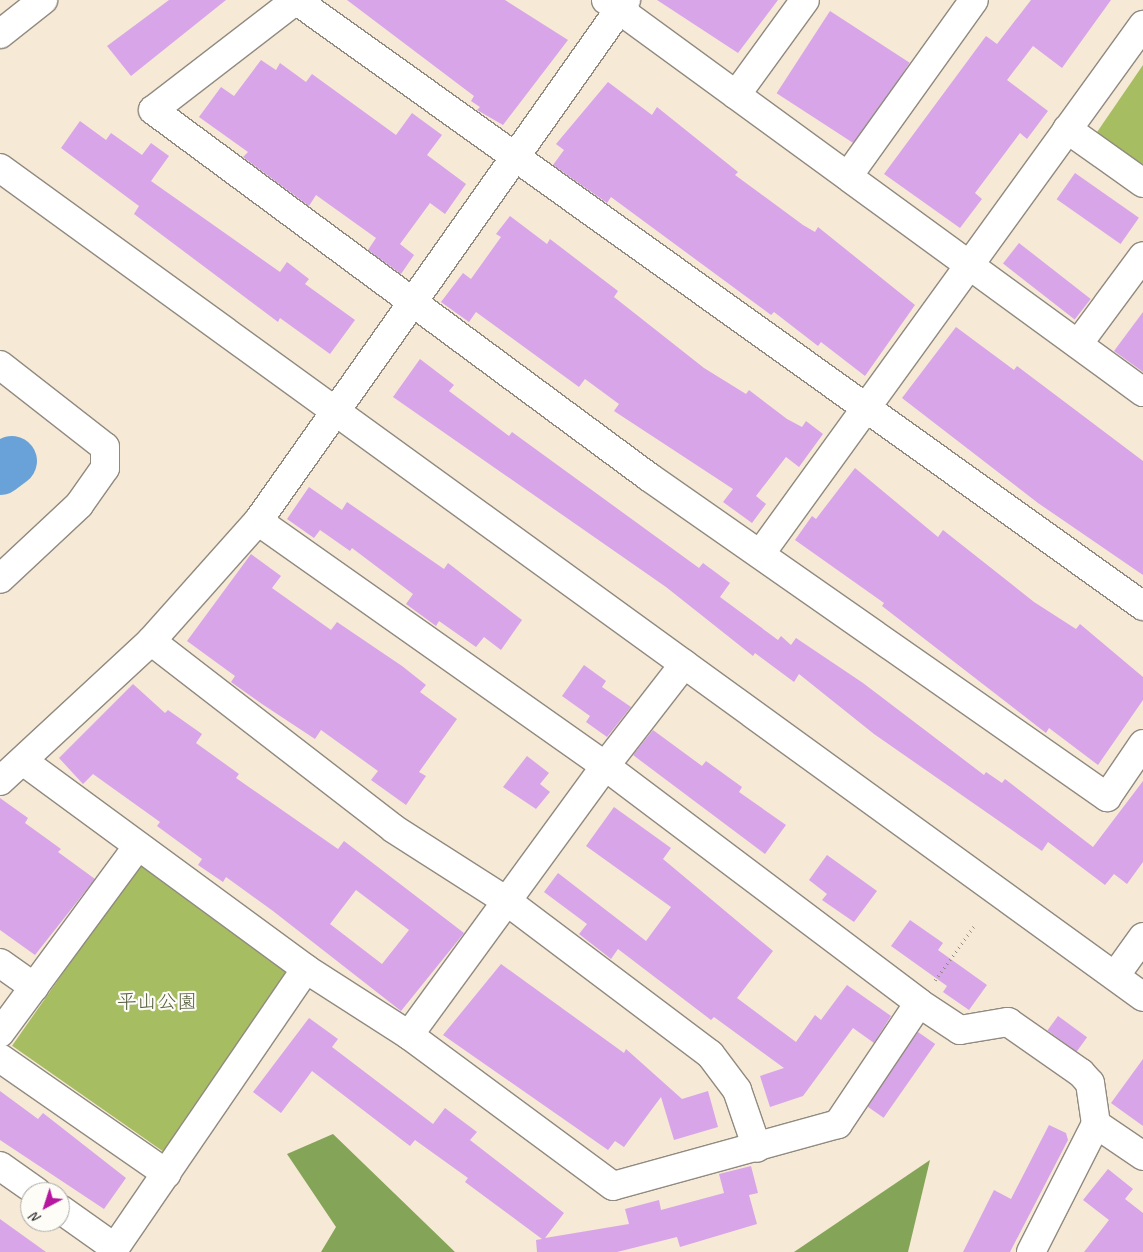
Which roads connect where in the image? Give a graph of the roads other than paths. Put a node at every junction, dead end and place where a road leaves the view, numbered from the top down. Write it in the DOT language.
graph roads {
  1 [pos="43,0"];
  2 [pos="805,0"];
  3 [pos="974,0"];
  4 [pos="617,3"];
  5 [pos="1143,25"];
  6 [pos="0,34"];
  7 [pos="736,95"];
  8 [pos="1067,129"];
  9 [pos="515,158"];
  10 [pos="0,168"];
  11 [pos="848,176"];
  12 [pos="1143,184"];
  13 [pos="1143,256"];
  14 [pos="971,266"];
  15 [pos="415,301"];
  16 [pos="1078,344"];
  17 [pos="0,365"];
  18 [pos="1143,392"];
  19 [pos="335,409"];
  20 [pos="867,409"];
  21 [pos="258,521"];
  22 [pos="761,553"];
  23 [pos="0,579"];
  24 [pos="1143,606"];
  25 [pos="151,641"];
  26 [pos="684,664"];
  27 [pos="1143,744"];
  28 [pos="23,762"];
  29 [pos="605,766"];
  30 [pos="0,781"];
  31 [pos="138,846"];
  32 [pos="508,902"];
  33 [pos="1143,937"];
  34 [pos="0,963"];
  35 [pos="306,969"];
  36 [pos="1115,976"];
  37 [pos="34,987"];
  38 [pos="1143,997"];
  39 [pos="919,1003"];
  40 [pos="0,1033"];
  41 [pos="409,1035"];
  42 [pos="0,1058"];
  43 [pos="1096,1124"];
  44 [pos="757,1148"];
  45 [pos="1143,1156"];
  46 [pos="0,1166"];
  47 [pos="167,1174"];
  48 [pos="23,1182"];
  49 [pos="70,1217"];
  50 [pos="114,1250"];
  51 [pos="1031,1252"];
  1 -- 6 [label="street"];
  2 -- 7 [label="street"];
  3 -- 11 [label="street"];
  4 -- 7 [label="street"];
  4 -- 9 [label="street"];
  5 -- 8 [label="street"];
  7 -- 11 [label="street"];
  8 -- 12 [label="street"];
  8 -- 14 [label="street"];
  9 -- 15 [label="street"];
  9 -- 15 [label="street"];
  9 -- 20 [label="street"];
  10 -- 19 [label="street"];
  11 -- 14 [label="street"];
  13 -- 16 [label="street"];
  14 -- 16 [label="street"];
  14 -- 20 [label="street"];
  15 -- 19 [label="street"];
  15 -- 22 [label="street"];
  16 -- 18 [label="street"];
  17 -- 23 [label="street"];
  19 -- 21 [label="street"];
  19 -- 26 [label="street"];
  20 -- 22 [label="street"];
  20 -- 24 [label="street"];
  21 -- 25 [label="street"];
  21 -- 29 [label="street"];
  22 -- 27 [label="street"];
  25 -- 28 [label="street"];
  25 -- 32 [label="street"];
  26 -- 29 [label="street"];
  26 -- 36 [label="street"];
  28 -- 30 [label="street"];
  28 -- 31 [label="street"];
  29 -- 32 [label="street"];
  29 -- 39 [label="street"];
  31 -- 35 [label="street"];
  31 -- 37 [label="street"];
  32 -- 41 [label="street"];
  32 -- 44 [label="street"];
  33 -- 36 [label="street"];
  34 -- 37 [label="street"];
  35 -- 41 [label="street"];
  35 -- 47 [label="street"];
  36 -- 38 [label="street"];
  37 -- 40 [label="street"];
  39 -- 43 [label="street"];
  39 -- 44 [label="street"];
  41 -- 44 [label="street"];
  42 -- 47 [label="street"];
  43 -- 45 [label="street"];
  43 -- 51 [label="street"];
  46 -- 48 [label="street"];
  47 -- 50 [label="street"];
  49 -- 50 [label="street"];
}
